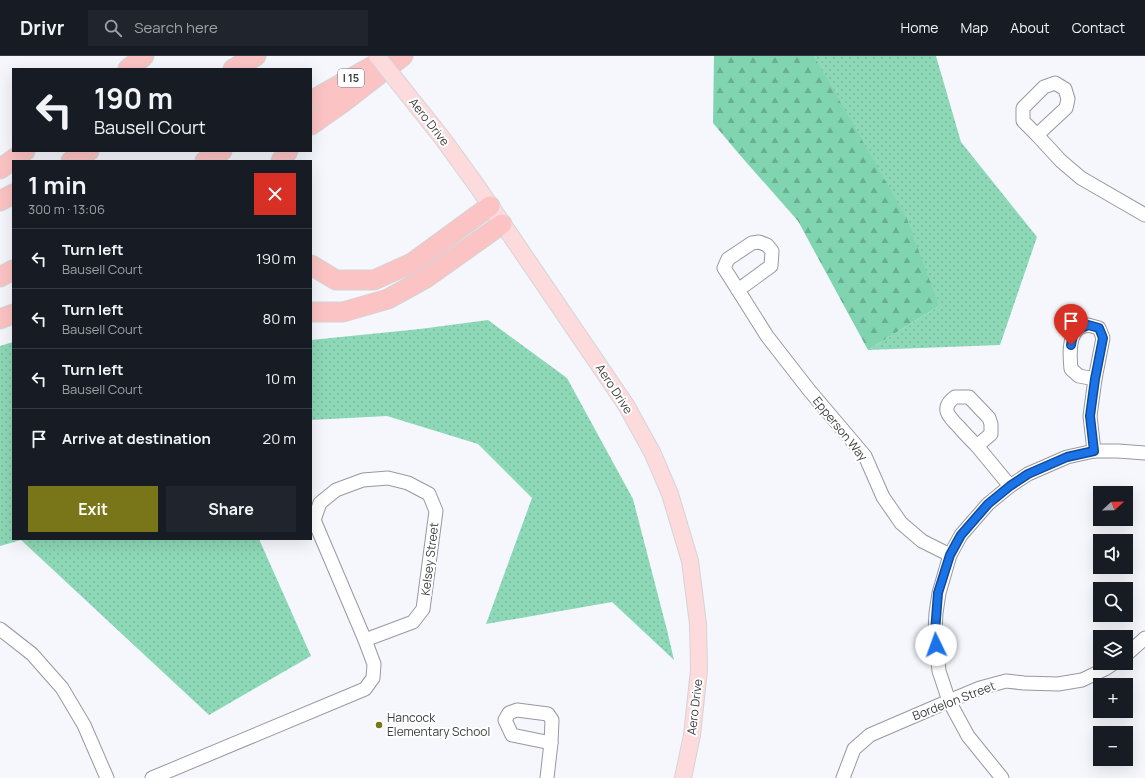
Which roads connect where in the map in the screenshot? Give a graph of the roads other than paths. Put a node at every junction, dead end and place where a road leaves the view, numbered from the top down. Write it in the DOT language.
graph roads {
  1 [pos="144,56"];
  2 [pos="256,56"];
  3 [pos="377,56"];
  4 [pos="390,56"];
  5 [pos="403,56"];
  6 [pos="129,68"];
  7 [pos="235,68"];
  8 [pos="312,100"];
  9 [pos="312,124"];
  10 [pos="1037,135"];
  11 [pos="24,152"];
  12 [pos="86,152"];
  13 [pos="220,152"];
  14 [pos="73,160"];
  15 [pos="207,160"];
  16 [pos="0,168"];
  17 [pos="12,195"];
  18 [pos="0,201"];
  19 [pos="490,206"];
  20 [pos="1145,215"];
  21 [pos="502,224"];
  22 [pos="312,266"];
  23 [pos="12,271"];
  24 [pos="0,277"];
  25 [pos="738,290"];
  26 [pos="312,312"];
  27 [pos="12,314"];
  28 [pos="0,319"];
  29 [pos="1095,379"];
  30 [pos="977,446"];
  31 [pos="1094,451"];
  32 [pos="1145,453"];
  33 [pos="1010,486"];
  34 [pos="950,555"];
  35 [pos="0,629"];
  36 [pos="365,640"];
  37 [pos="1144,641"];
  38 [pos="1133,650"];
  39 [pos="1101,670"];
  40 [pos="949,701"];
  41 [pos="551,743"];
  42 [pos="107,778"];
  43 [pos="152,778"];
  44 [pos="547,778"];
  45 [pos="683,778"];
  46 [pos="843,778"];
  47 [pos="1002,778"];
  1 -- 6 [label="highway"];
  2 -- 7 [label="highway"];
  3 -- 19 [label="main road, Aero Drive, bridge"];
  4 -- 8 [label="highway, I 15"];
  5 -- 9 [label="highway"];
  10 -- 20 [label="street"];
  11 -- 16 [label="highway"];
  12 -- 14 [label="highway"];
  13 -- 15 [label="highway"];
  17 -- 18 [label="highway"];
  19 -- 21 [label="main road, Aero Drive"];
  19 -- 22 [label="highway"];
  21 -- 26 [label="highway"];
  21 -- 45 [label="main road, Aero Drive"];
  23 -- 24 [label="highway"];
  25 -- 34 [label="street, Epperson Way"];
  27 -- 28 [label="highway"];
  29 -- 31 [label="street"];
  30 -- 33 [label="street"];
  31 -- 32 [label="street"];
  31 -- 33 [label="street"];
  33 -- 34 [label="street"];
  34 -- 40 [label="street"];
  35 -- 42 [label="street"];
  36 -- 36 [label="street, Kelsey Street"];
  36 -- 43 [label="street, Kelsey Street"];
  37 -- 38 [label="street"];
  39 -- 40 [label="street, Bordelon Street"];
  40 -- 46 [label="street, Bordelon Street"];
  40 -- 47 [label="street"];
  41 -- 44 [label="street"];
}
